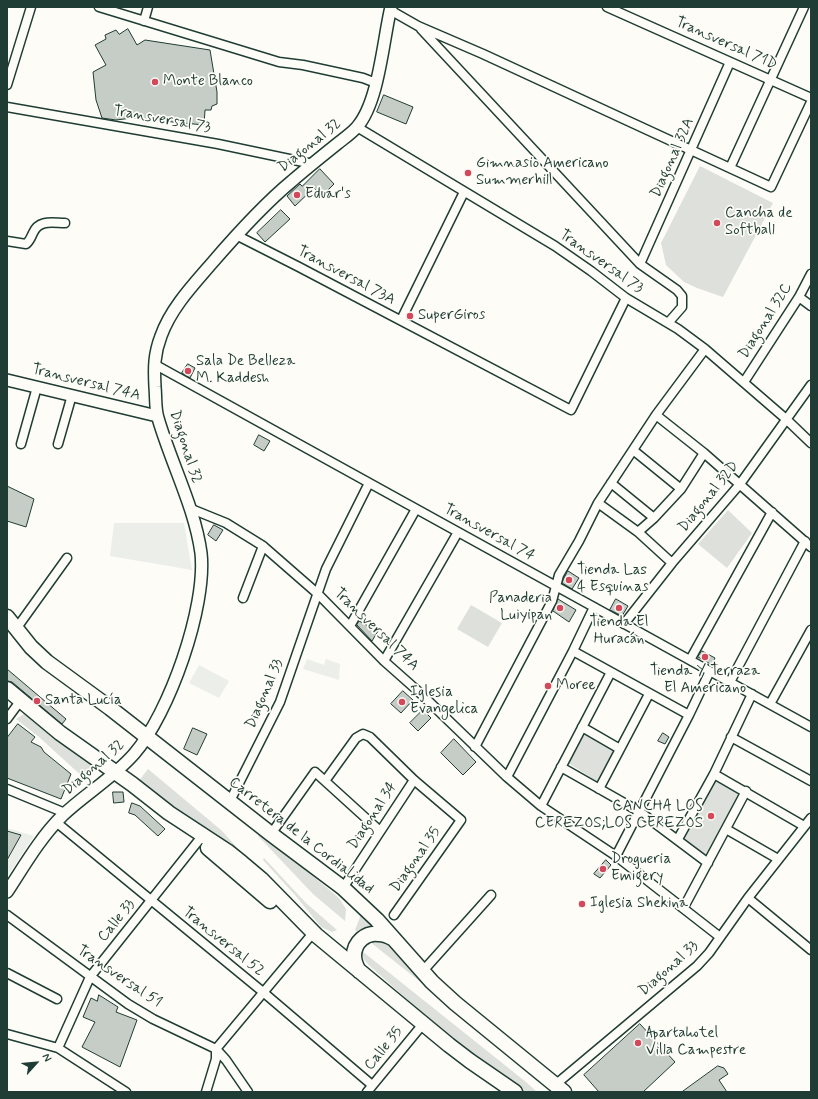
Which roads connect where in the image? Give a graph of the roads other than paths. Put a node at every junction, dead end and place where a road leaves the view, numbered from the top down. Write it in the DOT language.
graph roads {
  1 [pos="31,7"];
  2 [pos="99,7"];
  3 [pos="148,7"];
  4 [pos="607,7"];
  5 [pos="804,7"];
  6 [pos="391,9"];
  7 [pos="144,20"];
  8 [pos="418,26"];
  9 [pos="730,62"];
  10 [pos="10,65"];
  11 [pos="770,80"];
  12 [pos="376,83"];
  13 [pos="7,85"];
  14 [pos="811,98"];
  15 [pos="811,102"];
  16 [pos="7,107"];
  17 [pos="357,127"];
  18 [pos="691,150"];
  19 [pos="312,164"];
  20 [pos="730,168"];
  21 [pos="464,192"];
  22 [pos="65,223"];
  23 [pos="236,235"];
  24 [pos="7,241"];
  25 [pos="640,264"];
  26 [pos="811,274"];
  27 [pos="799,297"];
  28 [pos="626,298"];
  29 [pos="811,306"];
  30 [pos="401,320"];
  31 [pos="668,323"];
  32 [pos="705,349"];
  33 [pos="154,364"];
  34 [pos="7,380"];
  35 [pos="744,382"];
  36 [pos="811,385"];
  37 [pos="37,387"];
  38 [pos="72,395"];
  39 [pos="656,415"];
  40 [pos="157,416"];
  41 [pos="786,419"];
  42 [pos="811,443"];
  43 [pos="21,444"];
  44 [pos="58,444"];
  45 [pos="633,450"];
  46 [pos="704,453"];
  47 [pos="369,483"];
  48 [pos="610,483"];
  49 [pos="740,484"];
  50 [pos="681,489"];
  51 [pos="598,503"];
  52 [pos="189,508"];
  53 [pos="416,509"];
  54 [pos="772,512"];
  55 [pos="654,518"];
  56 [pos="458,532"];
  57 [pos="638,532"];
  58 [pos="808,544"];
  59 [pos="263,546"];
  60 [pos="67,558"];
  61 [pos="672,563"];
  62 [pos="556,586"];
  63 [pos="318,594"];
  64 [pos="243,598"];
  65 [pos="594,607"];
  66 [pos="7,617"];
  67 [pos="624,624"];
  68 [pos="350,626"];
  69 [pos="16,629"];
  70 [pos="811,630"];
  71 [pos="573,651"];
  72 [pos="690,660"];
  73 [pos="384,661"];
  74 [pos="710,671"];
  75 [pos="612,672"];
  76 [pos="730,682"];
  77 [pos="7,689"];
  78 [pos="649,694"];
  79 [pos="752,694"];
  80 [pos="21,700"];
  81 [pos="770,704"];
  82 [pos="689,715"];
  83 [pos="7,719"];
  84 [pos="582,727"];
  85 [pos="811,727"];
  86 [pos="731,736"];
  87 [pos="147,737"];
  88 [pos="476,747"];
  89 [pos="620,749"];
  90 [pos="561,767"];
  91 [pos="116,772"];
  92 [pos="714,774"];
  93 [pos="507,777"];
  94 [pos="414,780"];
  95 [pos="325,781"];
  96 [pos="811,781"];
  97 [pos="7,789"];
  98 [pos="599,789"];
  99 [pos="746,792"];
  100 [pos="230,801"];
  101 [pos="540,806"];
  102 [pos="640,812"];
  103 [pos="65,813"];
  104 [pos="169,813"];
  105 [pos="811,818"];
  106 [pos="56,822"];
  107 [pos="804,826"];
  108 [pos="726,829"];
  109 [pos="380,831"];
  110 [pos="271,834"];
  111 [pos="678,839"];
  112 [pos="199,840"];
  113 [pos="616,856"];
  114 [pos="778,859"];
  115 [pos="708,863"];
  116 [pos="343,888"];
  117 [pos="7,892"];
  118 [pos="491,894"];
  119 [pos="748,898"];
  120 [pos="150,901"];
  121 [pos="684,907"];
  122 [pos="7,915"];
  123 [pos="394,915"];
  124 [pos="315,934"];
  125 [pos="720,937"];
  126 [pos="395,940"];
  127 [pos="811,950"];
  128 [pos="359,971"];
  129 [pos="7,972"];
  130 [pos="422,972"];
  131 [pos="90,976"];
  132 [pos="263,992"];
  133 [pos="57,999"];
  134 [pos="423,1024"];
  135 [pos="7,1034"];
  136 [pos="58,1048"];
  137 [pos="216,1049"];
  138 [pos="559,1088"];
  139 [pos="369,1089"];
  140 [pos="126,1092"];
  141 [pos="206,1092"];
  142 [pos="248,1092"];
  143 [pos="513,1092"];
  1 -- 10 [label="street"];
  2 -- 7 [label="street"];
  3 -- 7 [label="street"];
  4 -- 9 [label="street, Transversal 71D"];
  5 -- 11 [label="street"];
  6 -- 8 [label="street"];
  6 -- 12 [label="street, Diagonal 32"];
  7 -- 12 [label="street"];
  8 -- 18 [label="street"];
  8 -- 25 [label="street"];
  9 -- 11 [label="street, Transversal 71D"];
  9 -- 18 [label="street, Diagonal 32A"];
  10 -- 13 [label="street"];
  11 -- 14 [label="street, Transversal 71D"];
  11 -- 20 [label="street"];
  12 -- 17 [label="street, Diagonal 32"];
  15 -- 20 [label="street"];
  16 -- 19 [label="street, Transversal 73"];
  17 -- 19 [label="street, Diagonal 32"];
  17 -- 21 [label="street, Transversal 73"];
  18 -- 20 [label="street"];
  18 -- 25 [label="street, Diagonal 32A"];
  19 -- 23 [label="street, Diagonal 32"];
  21 -- 28 [label="street, Transversal 73"];
  21 -- 30 [label="street"];
  22 -- 24 [label="street"];
  23 -- 30 [label="street, Transversal 73A"];
  23 -- 33 [label="street, Diagonal 32"];
  25 -- 31 [label="street"];
  26 -- 27 [label="street, Diagonal 32C"];
  27 -- 29 [label="street"];
  27 -- 35 [label="street, Diagonal 32C"];
  28 -- 30 [label="street, Transversal 73A"];
  28 -- 31 [label="street, Transversal 73"];
  31 -- 32 [label="street, Transversal 73"];
  32 -- 35 [label="street, Transversal 73"];
  32 -- 39 [label="street"];
  33 -- 40 [label="street, Diagonal 32"];
  33 -- 47 [label="street, Transversal 74"];
  34 -- 37 [label="street, Transversal 74A"];
  35 -- 41 [label="street, Transversal 73"];
  36 -- 41 [label="street, Diagonal 32D"];
  37 -- 38 [label="street, Transversal 74A"];
  37 -- 43 [label="street"];
  38 -- 40 [label="street, Transversal 74A"];
  38 -- 44 [label="street"];
  39 -- 45 [label="street"];
  39 -- 46 [label="street"];
  40 -- 52 [label="street, Diagonal 32"];
  41 -- 42 [label="street, Transversal 73"];
  41 -- 49 [label="street, Diagonal 32D"];
  45 -- 48 [label="street"];
  45 -- 50 [label="street"];
  46 -- 49 [label="street"];
  46 -- 50 [label="street"];
  47 -- 53 [label="street, Transversal 74"];
  47 -- 63 [label="street, Diagonal 33"];
  48 -- 51 [label="street"];
  48 -- 55 [label="street"];
  49 -- 54 [label="street"];
  49 -- 61 [label="street, Diagonal 32D"];
  50 -- 55 [label="street"];
  51 -- 57 [label="street"];
  51 -- 62 [label="street"];
  52 -- 59 [label="street, Transversal 74A"];
  52 -- 87 [label="street, Diagonal 32"];
  53 -- 56 [label="street, Transversal 74"];
  53 -- 68 [label="street"];
  54 -- 58 [label="street"];
  54 -- 72 [label="street"];
  55 -- 57 [label="street"];
  56 -- 62 [label="street, Transversal 74"];
  56 -- 73 [label="street"];
  57 -- 61 [label="street"];
  58 -- 76 [label="street"];
  59 -- 63 [label="street, Transversal 74A"];
  59 -- 64 [label="street"];
  60 -- 69 [label="street"];
  61 -- 67 [label="street, Diagonal 32D"];
  62 -- 65 [label="street, Transversal 74"];
  62 -- 88 [label="street"];
  63 -- 68 [label="street, Transversal 74A"];
  63 -- 100 [label="street, Diagonal 33"];
  65 -- 67 [label="street, Transversal 74"];
  65 -- 71 [label="street"];
  66 -- 69 [label="highway, Carretera de la Cordialidad"];
  67 -- 72 [label="street, Transversal 74"];
  68 -- 73 [label="street, Transversal 74A"];
  69 -- 87 [label="highway, Carretera de la Cordialidad"];
  70 -- 81 [label="street"];
  71 -- 75 [label="street"];
  71 -- 93 [label="street"];
  72 -- 74 [label="street, Transversal 74"];
  73 -- 88 [label="street, Transversal 74A"];
  74 -- 76 [label="street, Transversal 74"];
  74 -- 82 [label="street"];
  75 -- 78 [label="street"];
  75 -- 84 [label="street"];
  76 -- 79 [label="street, Transversal 74"];
  77 -- 80 [label="highway"];
  78 -- 82 [label="street"];
  78 -- 89 [label="street"];
  79 -- 81 [label="street, Transversal 74"];
  79 -- 86 [label="street"];
  80 -- 83 [label="street"];
  80 -- 91 [label="highway"];
  81 -- 85 [label="street, Transversal 74"];
  82 -- 102 [label="street"];
  84 -- 89 [label="street"];
  84 -- 90 [label="street"];
  86 -- 92 [label="street"];
  86 -- 96 [label="street"];
  87 -- 91 [label="street, Diagonal 32"];
  87 -- 100 [label="highway, Carretera de la Cordialidad"];
  88 -- 93 [label="street, Transversal 74A"];
  89 -- 98 [label="street"];
  90 -- 98 [label="street"];
  90 -- 101 [label="street"];
  91 -- 103 [label="street, Diagonal 32"];
  91 -- 104 [label="highway"];
  92 -- 99 [label="street"];
  92 -- 111 [label="street"];
  93 -- 101 [label="street, Transversal 74A"];
  94 -- 95 [label="street"];
  94 -- 109 [label="street, Diagonal 34"];
  94 -- 123 [label="street, Diagonal 35"];
  95 -- 109 [label="street"];
  95 -- 110 [label="street"];
  97 -- 103 [label="street"];
  98 -- 102 [label="street"];
  99 -- 107 [label="street"];
  99 -- 108 [label="street"];
  100 -- 110 [label="highway, Carretera de la Cordialidad"];
  101 -- 113 [label="street, Transversal 74A"];
  102 -- 111 [label="street"];
  102 -- 113 [label="street"];
  103 -- 106 [label="street, Diagonal 32"];
  104 -- 112 [label="highway"];
  104 -- 124 [label="highway"];
  105 -- 107 [label="street, Diagonal 33"];
  106 -- 117 [label="street, Diagonal 32"];
  106 -- 120 [label="street, Transversal 52"];
  107 -- 114 [label="street, Diagonal 33"];
  108 -- 114 [label="street"];
  108 -- 115 [label="street"];
  109 -- 116 [label="street, Diagonal 34"];
  110 -- 116 [label="highway, Carretera de la Cordialidad"];
  111 -- 115 [label="street"];
  112 -- 120 [label="street, Calle 33"];
  112 -- 124 [label="highway"];
  113 -- 121 [label="street, Transversal 74A"];
  114 -- 119 [label="street, Diagonal 33"];
  115 -- 121 [label="street"];
  116 -- 126 [label="highway, Carretera de la Cordialidad"];
  118 -- 130 [label="street"];
  119 -- 125 [label="street, Diagonal 33"];
  119 -- 127 [label="street"];
  120 -- 131 [label="street, Calle 33"];
  120 -- 132 [label="street, Transversal 52"];
  121 -- 125 [label="street, Transversal 74A"];
  122 -- 131 [label="street, Transversal 51"];
  124 -- 128 [label="highway"];
  124 -- 132 [label="street"];
  125 -- 138 [label="street, Diagonal 33"];
  126 -- 128 [label="highway"];
  126 -- 130 [label="highway, Carretera de la Cordialidad"];
  128 -- 134 [label="highway"];
  129 -- 133 [label="street"];
  130 -- 138 [label="highway, Carretera de la Cordialidad"];
  131 -- 136 [label="street, Calle 33"];
  131 -- 137 [label="street, Transversal 51"];
  132 -- 137 [label="street"];
  132 -- 139 [label="street, Transversal 52"];
  134 -- 139 [label="street, Calle 35"];
  134 -- 143 [label="highway"];
  135 -- 136 [label="street"];
  136 -- 140 [label="street"];
  137 -- 141 [label="street"];
  137 -- 142 [label="street, Transversal 51"];
}
